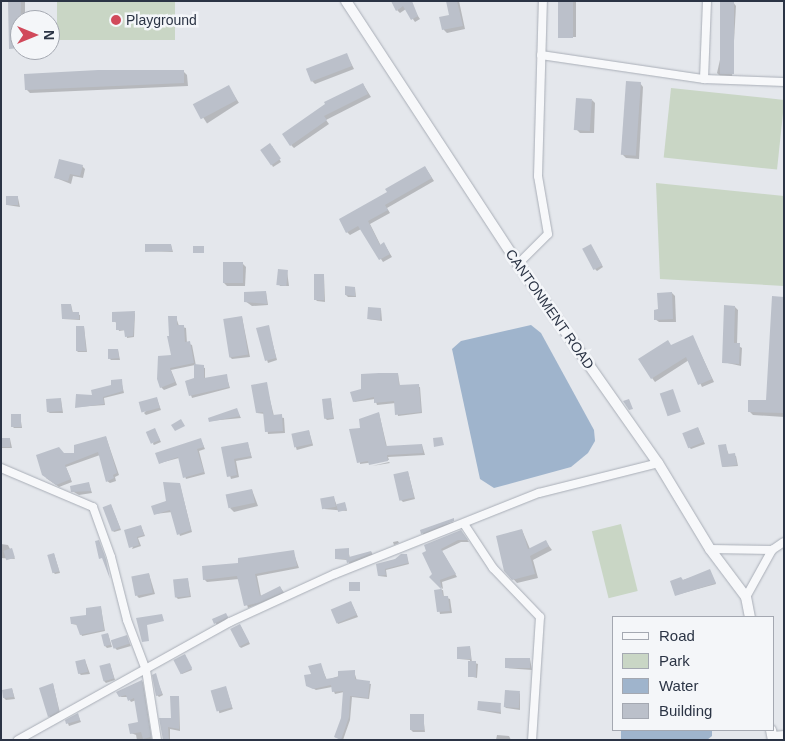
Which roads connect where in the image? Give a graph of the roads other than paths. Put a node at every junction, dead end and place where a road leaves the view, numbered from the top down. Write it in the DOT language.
graph roads {
  1 [pos="346,1"];
  2 [pos="543,1"];
  3 [pos="708,1"];
  4 [pos="541,55"];
  5 [pos="704,78"];
  6 [pos="784,82"];
  7 [pos="518,264"];
  8 [pos="658,462"];
  9 [pos="1,468"];
  10 [pos="464,524"];
  11 [pos="784,542"];
  12 [pos="710,549"];
  13 [pos="772,550"];
  14 [pos="746,597"];
  15 [pos="750,616"];
  16 [pos="146,670"];
  17 [pos="772,735"];
  18 [pos="784,735"];
  19 [pos="18,740"];
  20 [pos="156,740"];
  21 [pos="532,740"];
  1 -- 7 [label="street, CANTONMENT ROAD"];
  2 -- 4 [label="street"];
  3 -- 5 [label="street"];
  4 -- 5 [label="street"];
  4 -- 7 [label="street"];
  5 -- 6 [label="street"];
  7 -- 8 [label="street, CANTONMENT ROAD"];
  8 -- 10 [label="street"];
  8 -- 12 [label="street, CANTONMENT ROAD"];
  9 -- 16 [label="street"];
  10 -- 16 [label="street"];
  10 -- 21 [label="street"];
  11 -- 13 [label="street"];
  12 -- 13 [label="street"];
  12 -- 14 [label="street, CANTONMENT ROAD"];
  13 -- 14 [label="street"];
  14 -- 15 [label="street, CANTONMENT ROAD"];
  16 -- 19 [label="street"];
  16 -- 20 [label="street"];
  17 -- 18 [label="street"];
}
